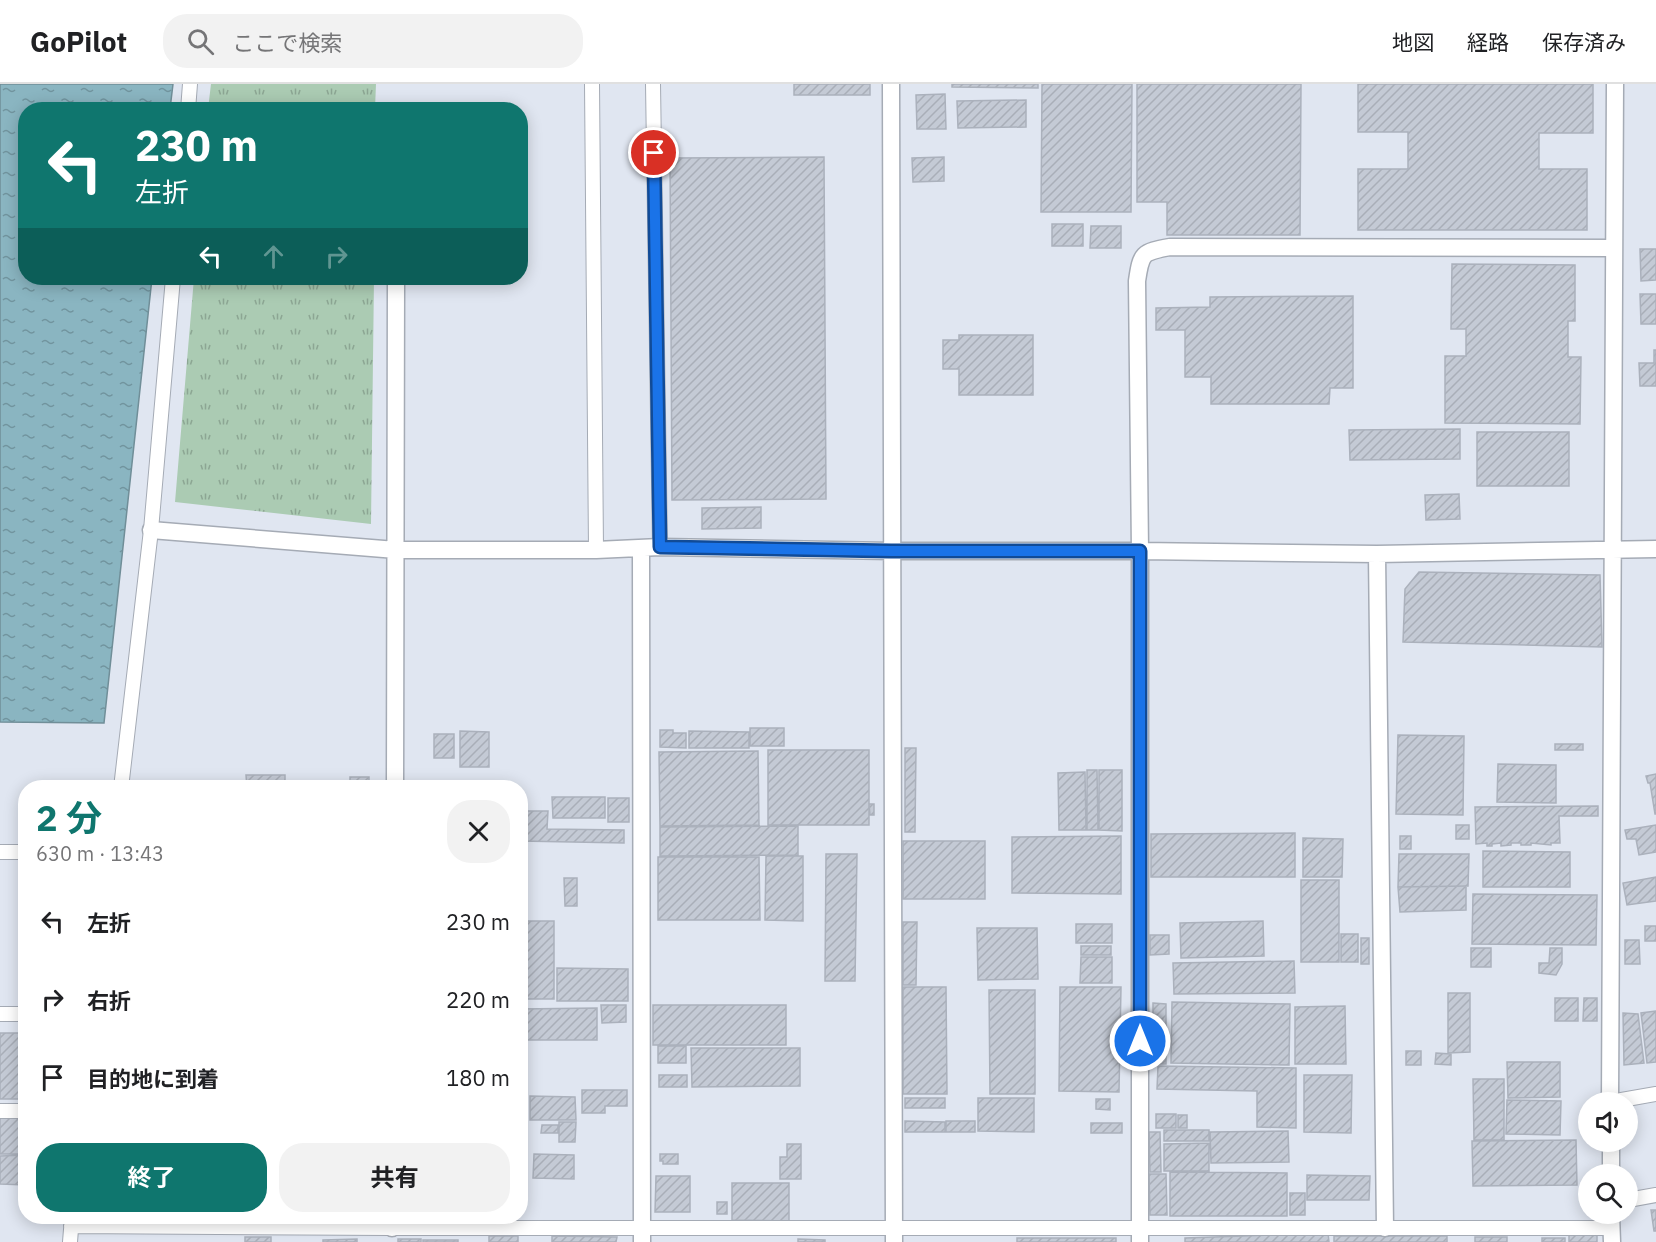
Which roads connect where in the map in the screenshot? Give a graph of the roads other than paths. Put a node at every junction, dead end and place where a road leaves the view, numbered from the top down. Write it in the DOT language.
graph roads {
  1 [pos="190,84"];
  2 [pos="592,84"];
  3 [pos="653,84"];
  4 [pos="891,84"];
  5 [pos="1615,84"];
  6 [pos="189,102"];
  7 [pos="1614,248"];
  8 [pos="172,285"];
  9 [pos="396,285"];
  10 [pos="151,530"];
  11 [pos="660,547"];
  12 [pos="641,548"];
  13 [pos="1656,549"];
  14 [pos="396,550"];
  15 [pos="596,550"];
  16 [pos="1612,550"];
  17 [pos="891,551"];
  18 [pos="1140,551"];
  19 [pos="1377,554"];
  20 [pos="122,780"];
  21 [pos="394,780"];
  22 [pos="0,852"];
  23 [pos="18,852"];
  24 [pos="0,1014"];
  25 [pos="18,1014"];
  26 [pos="1610,1092"];
  27 [pos="1656,1094"];
  28 [pos="1638,1097"];
  29 [pos="0,1111"];
  30 [pos="18,1111"];
  31 [pos="1656,1195"];
  32 [pos="1638,1198"];
  33 [pos="72,1224"];
  34 [pos="176,1224"];
  35 [pos="366,1224"];
  36 [pos="430,1224"];
  37 [pos="314,1228"];
  38 [pos="1385,1228"];
  39 [pos="1612,1228"];
  40 [pos="642,1235"];
  41 [pos="894,1235"];
  42 [pos="976,1235"];
  43 [pos="1140,1235"];
  44 [pos="1457,1235"];
  45 [pos="70,1242"];
  46 [pos="314,1242"];
  1 -- 6 [label="street"];
  2 -- 15 [label="street"];
  3 -- 11 [label="street"];
  4 -- 17 [label="street"];
  5 -- 7 [label="street"];
  7 -- 16 [label="street"];
  7 -- 18 [label="street"];
  8 -- 10 [label="street"];
  9 -- 14 [label="street"];
  10 -- 14 [label="street"];
  10 -- 20 [label="street"];
  11 -- 12 [label="street"];
  11 -- 17 [label="street"];
  12 -- 15 [label="street"];
  12 -- 40 [label="street"];
  13 -- 16 [label="street"];
  14 -- 15 [label="street"];
  14 -- 21 [label="street"];
  16 -- 19 [label="street"];
  16 -- 26 [label="street"];
  17 -- 18 [label="street"];
  17 -- 41 [label="street"];
  18 -- 19 [label="street"];
  18 -- 43 [label="street"];
  19 -- 38 [label="street"];
  22 -- 23 [label="street"];
  24 -- 25 [label="street"];
  27 -- 28 [label="street"];
  29 -- 30 [label="street"];
  31 -- 32 [label="street"];
  33 -- 45 [label="street"];
  34 -- 37 [label="street"];
  35 -- 37 [label="street"];
  36 -- 40 [label="street"];
  37 -- 46 [label="street"];
  38 -- 43 [label="street"];
  38 -- 44 [label="street"];
  39 -- 44 [label="street"];
  40 -- 41 [label="street"];
  41 -- 42 [label="street"];
  42 -- 43 [label="street"];
}
